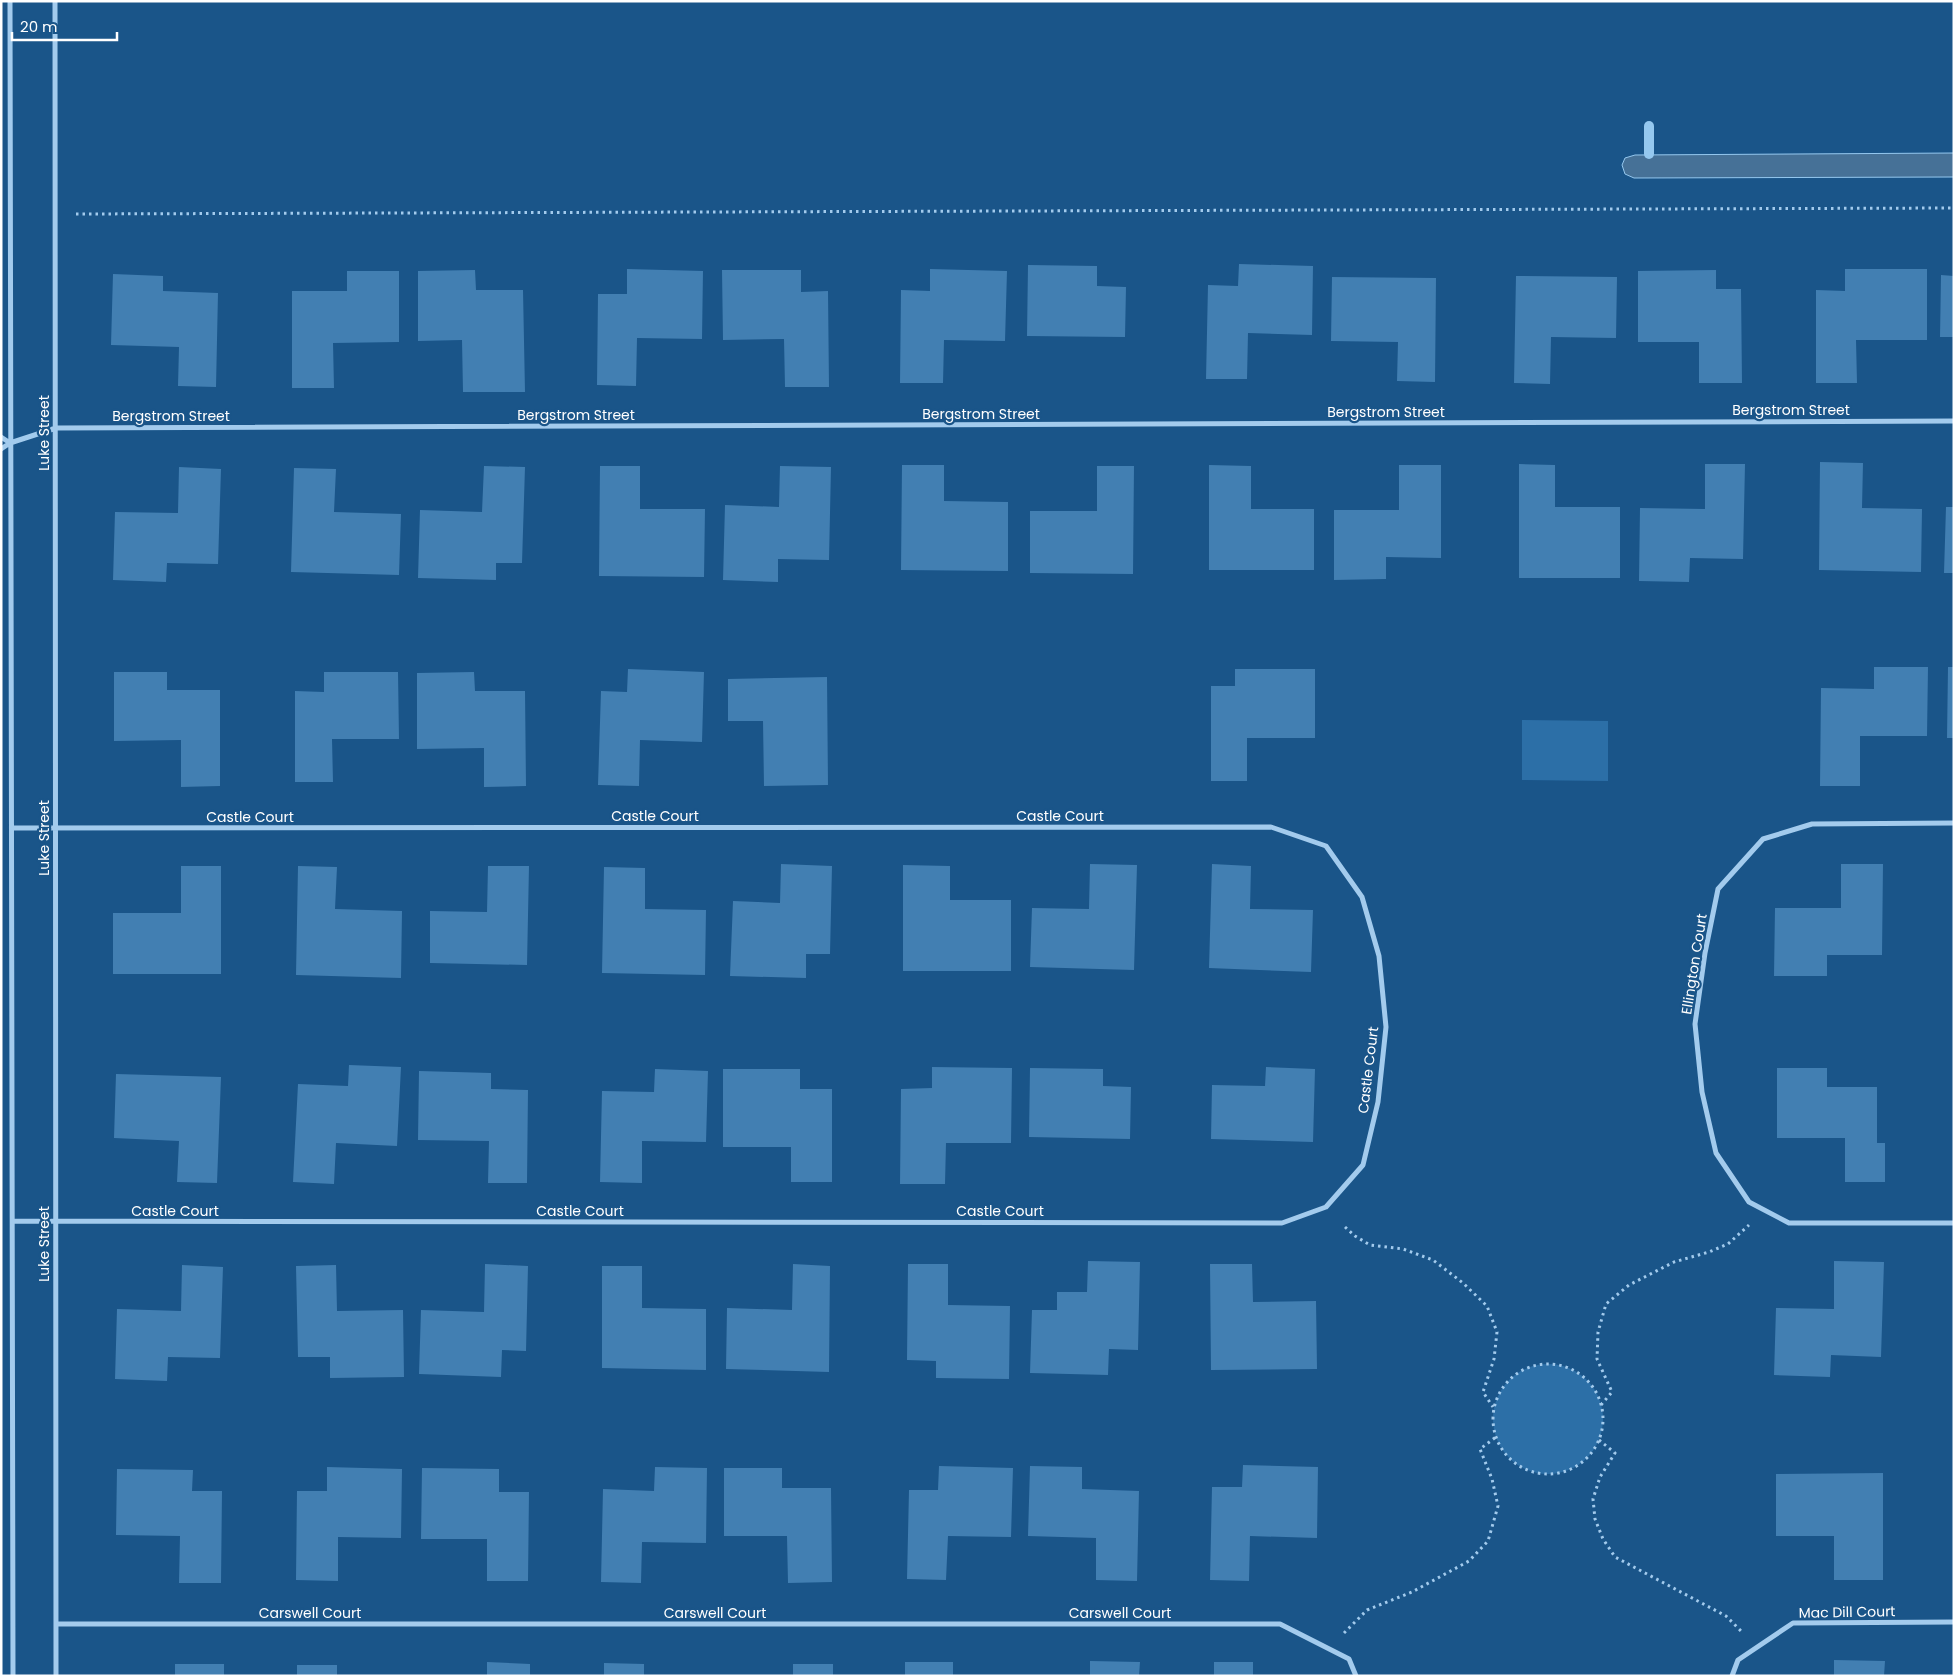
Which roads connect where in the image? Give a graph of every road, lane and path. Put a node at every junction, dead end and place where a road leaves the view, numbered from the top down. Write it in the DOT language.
graph roads {
  1 [pos="10,1"];
  2 [pos="55,1"];
  3 [pos="1954,208"];
  4 [pos="56,214"];
  5 [pos="1954,421"];
  6 [pos="56,428"];
  7 [pos="1,437"];
  8 [pos="10,443"];
  9 [pos="1,449"];
  10 [pos="1954,823"];
  11 [pos="12,828"];
  12 [pos="56,828"];
  13 [pos="1764,1210"];
  14 [pos="13,1221"];
  15 [pos="56,1221"];
  16 [pos="1954,1223"];
  17 [pos="1345,1227"];
  18 [pos="1601,1405"];
  19 [pos="1493,1408"];
  20 [pos="1496,1437"];
  21 [pos="1599,1440"];
  22 [pos="1954,1622"];
  23 [pos="56,1624"];
  24 [pos="1758,1647"];
  25 [pos="1328,1649"];
  26 [pos="13,1676"];
  27 [pos="56,1676"];
  28 [pos="1356,1676"];
  29 [pos="1732,1676"];
  1 -- 8 [label="street"];
  2 -- 4 [label="street, Luke Street"];
  3 -- 4 [label="path"];
  4 -- 6 [label="street, Luke Street"];
  5 -- 6 [label="street, Bergstrom Street"];
  6 -- 8 [label="street, Bergstrom Street"];
  6 -- 12 [label="street, Luke Street"];
  7 -- 8 [label="street"];
  8 -- 9 [label="street, Bergstrom Street"];
  8 -- 11 [label="street"];
  10 -- 13 [label="street, Ellington Court"];
  11 -- 12 [label="street, Castle Court"];
  11 -- 14 [label="street"];
  12 -- 15 [label="street, Luke Street"];
  12 -- 15 [label="street, Castle Court"];
  13 -- 16 [label="street, Ellington Court"];
  13 -- 18 [label="path"];
  14 -- 15 [label="street, Castle Court"];
  14 -- 26 [label="street"];
  15 -- 23 [label="street, Luke Street"];
  17 -- 19 [label="path"];
  18 -- 19 [label="path"];
  18 -- 21 [label="path"];
  19 -- 20 [label="path"];
  20 -- 21 [label="path"];
  20 -- 25 [label="path"];
  21 -- 24 [label="path"];
  22 -- 24 [label="street, Mac Dill Court"];
  23 -- 25 [label="street, Carswell Court"];
  23 -- 27 [label="street, Luke Street"];
  24 -- 29 [label="street, Mac Dill Court"];
  25 -- 28 [label="street, Carswell Court"];
}
